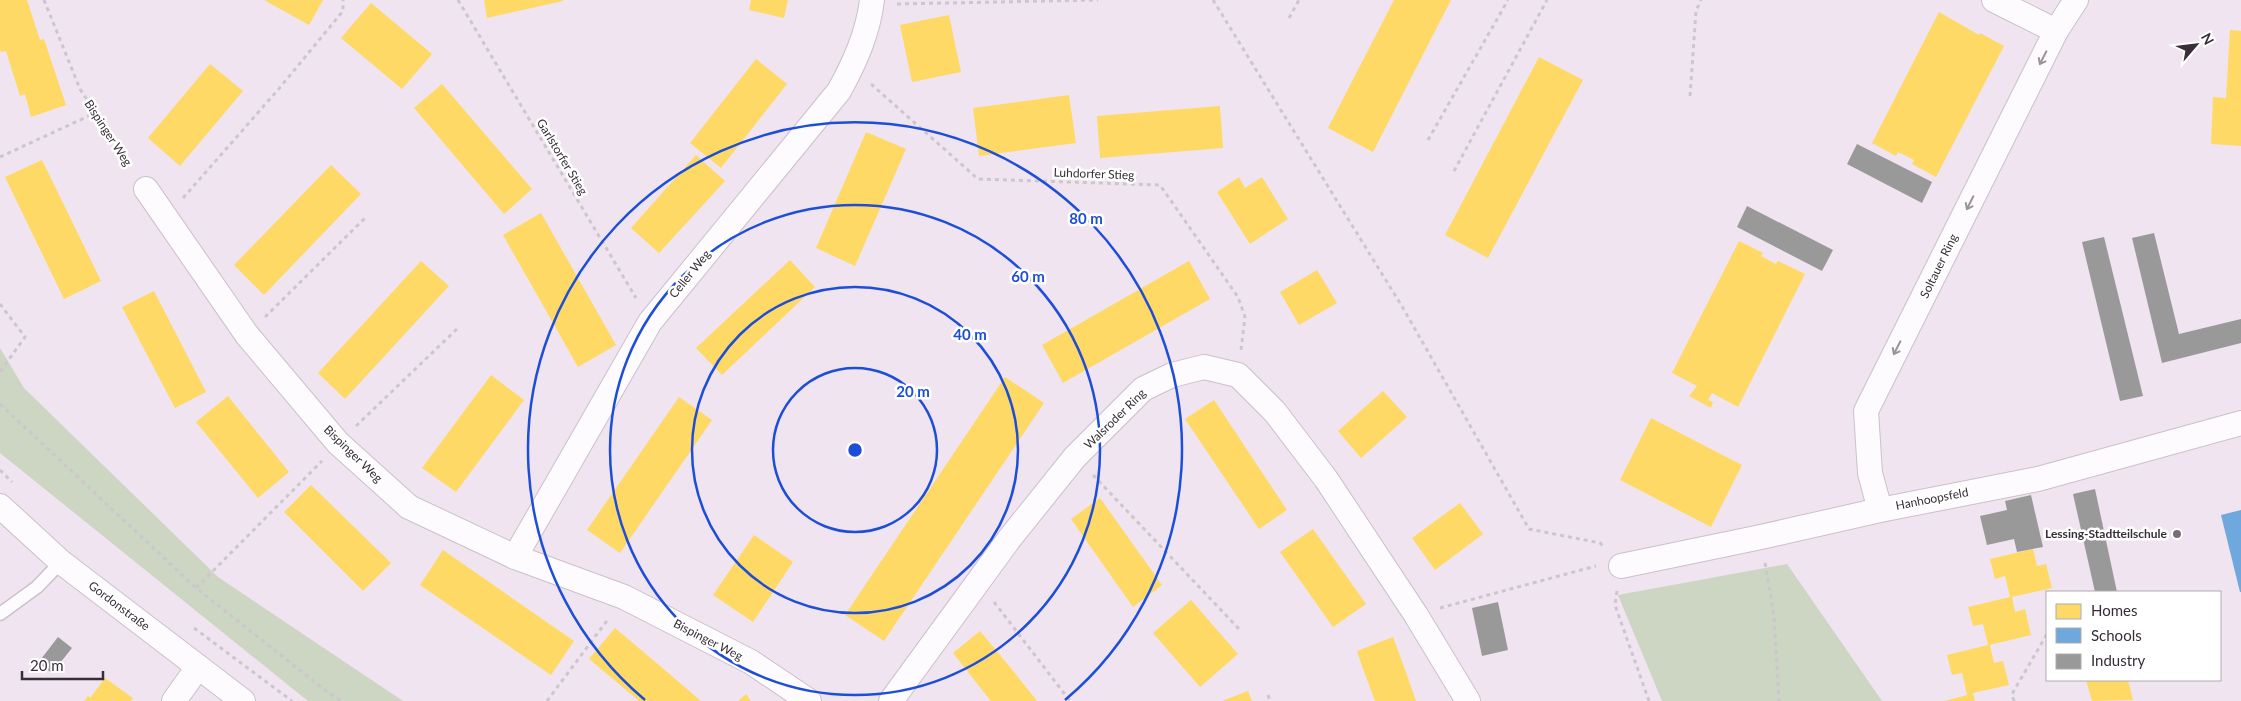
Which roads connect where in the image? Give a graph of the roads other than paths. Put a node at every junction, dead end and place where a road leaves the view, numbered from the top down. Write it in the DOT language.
graph roads {
  1 [pos="1994,0"];
  2 [pos="2076,0"];
  3 [pos="872,2"];
  4 [pos="2056,31"];
  5 [pos="146,189"];
  6 [pos="2241,423"];
  7 [pos="0,506"];
  8 [pos="1880,510"];
  9 [pos="515,557"];
  10 [pos="61,562"];
  11 [pos="1621,566"];
  12 [pos="0,614"];
  13 [pos="198,667"];
  14 [pos="174,701"];
  15 [pos="243,701"];
  16 [pos="809,701"];
  17 [pos="891,701"];
  18 [pos="1468,701"];
  1 -- 4 [label="street"];
  2 -- 4 [label="street, Soltauer Ring"];
  3 -- 9 [label="street, Celler Weg"];
  4 -- 8 [label="street, Soltauer Ring, one-way"];
  5 -- 9 [label="street, Bispinger Weg"];
  6 -- 8 [label="street, Hanhoopsfeld"];
  7 -- 10 [label="street, Gordonstraße"];
  8 -- 11 [label="street, Hanhoopsfeld"];
  9 -- 16 [label="street, Bispinger Weg"];
  10 -- 12 [label="lane"];
  10 -- 13 [label="street, Gordonstraße"];
  13 -- 14 [label="street"];
  13 -- 15 [label="street, Gordonstraße"];
  17 -- 18 [label="street, Walsroder Ring"];
}
